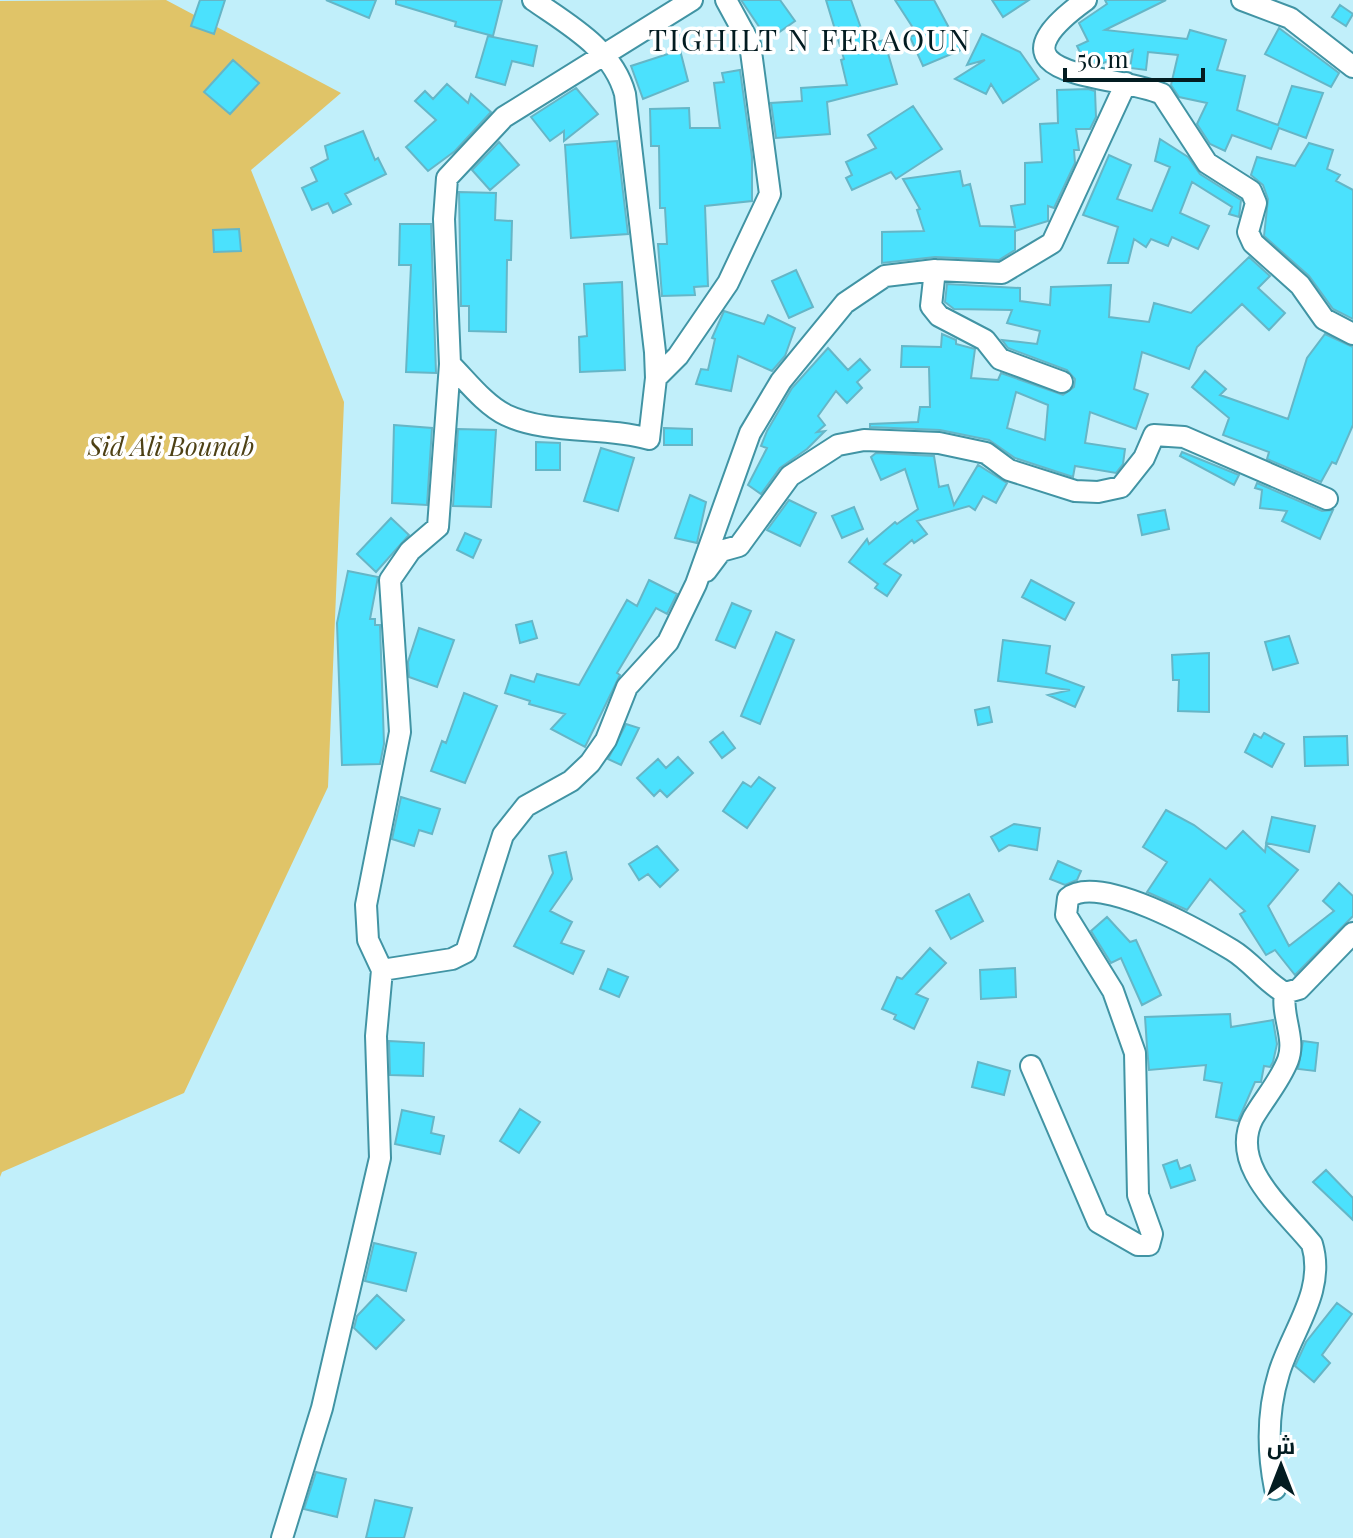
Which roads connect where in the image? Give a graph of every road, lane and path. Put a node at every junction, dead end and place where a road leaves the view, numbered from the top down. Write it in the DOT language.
graph roads {
  1 [pos="533,0"];
  2 [pos="692,0"];
  3 [pos="726,0"];
  4 [pos="1086,0"];
  5 [pos="1242,0"];
  6 [pos="604,54"];
  7 [pos="1353,67"];
  8 [pos="1126,83"];
  9 [pos="935,270"];
  10 [pos="1353,334"];
  11 [pos="450,364"];
  12 [pos="656,378"];
  13 [pos="1062,382"];
  14 [pos="1327,499"];
  15 [pos="696,584"];
  16 [pos="1353,933"];
  17 [pos="382,970"];
  18 [pos="1285,993"];
  19 [pos="1031,1066"];
  20 [pos="1275,1489"];
  21 [pos="282,1538"];
  1 -- 6 [label="street"];
  2 -- 6 [label="street"];
  3 -- 12 [label="street"];
  4 -- 8 [label="street"];
  5 -- 7 [label="street"];
  6 -- 11 [label="street"];
  6 -- 12 [label="street"];
  8 -- 9 [label="street"];
  8 -- 10 [label="street"];
  9 -- 13 [label="street"];
  9 -- 15 [label="street"];
  11 -- 12 [label="street"];
  11 -- 17 [label="street"];
  14 -- 15 [label="street"];
  15 -- 17 [label="street"];
  16 -- 18 [label="street"];
  17 -- 21 [label="street"];
  18 -- 19 [label="street"];
  18 -- 20 [label="street"];
}
